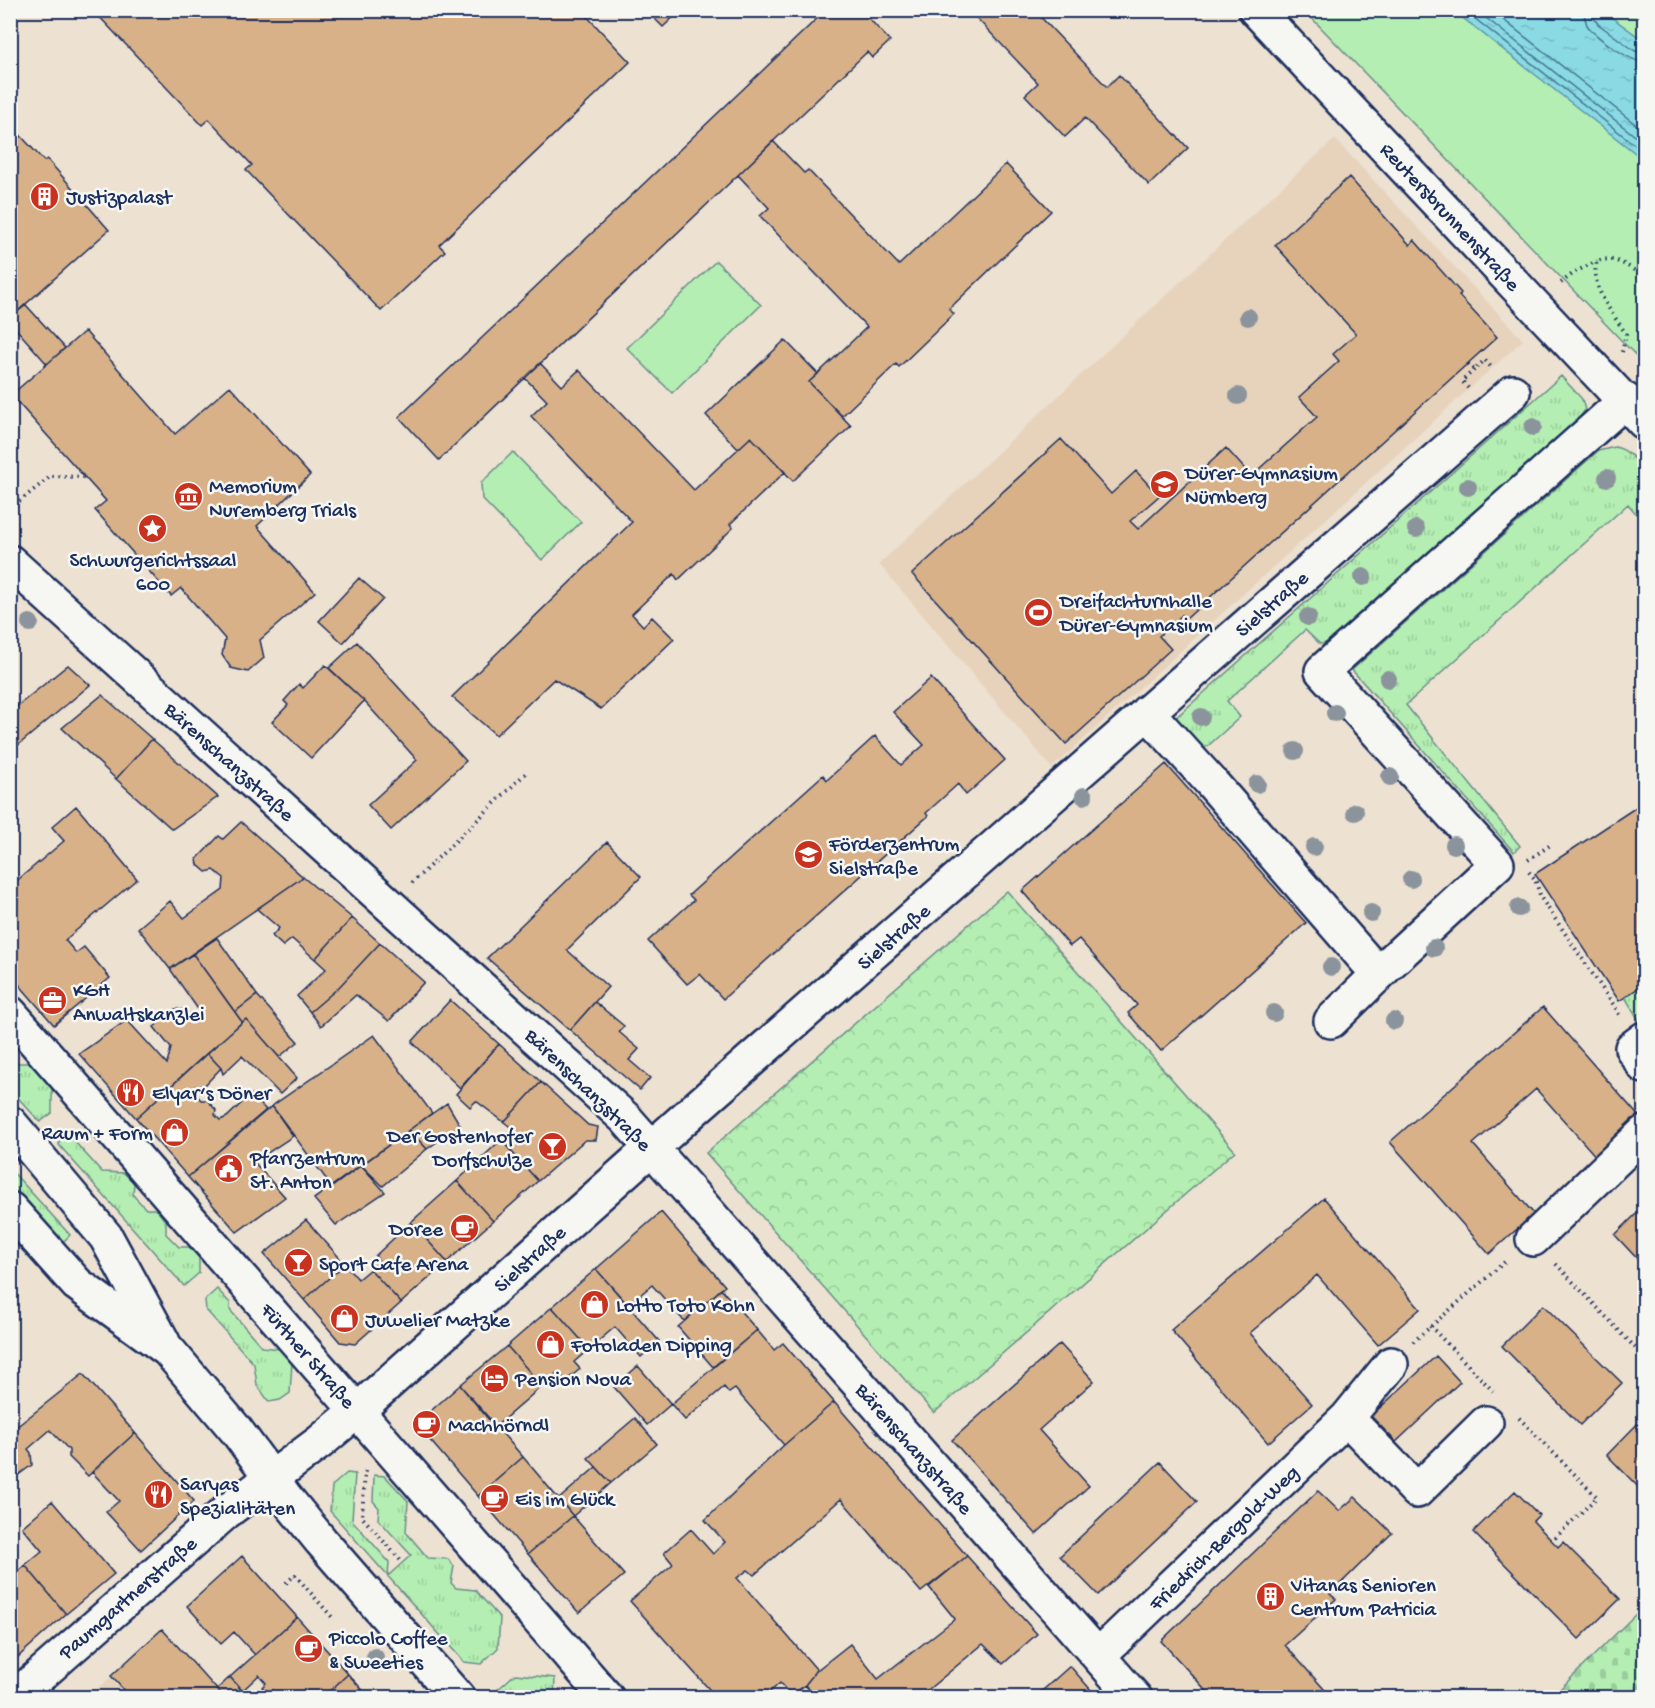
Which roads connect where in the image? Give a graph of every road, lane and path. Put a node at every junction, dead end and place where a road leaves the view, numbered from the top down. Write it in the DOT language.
graph roads {
  1 [pos="1256,10"];
  2 [pos="1598,261"];
  3 [pos="1644,277"];
  4 [pos="1561,284"];
  5 [pos="1485,360"];
  6 [pos="1468,364"];
  7 [pos="1474,370"];
  8 [pos="1600,373"];
  9 [pos="1462,381"];
  10 [pos="1513,392"];
  11 [pos="1635,411"];
  12 [pos="84,477"];
  13 [pos="10,509"];
  14 [pos="10,562"];
  15 [pos="1147,712"];
  16 [pos="528,771"];
  17 [pos="1552,844"];
  18 [pos="1523,864"];
  19 [pos="1535,879"];
  20 [pos="388,906"];
  21 [pos="1378,974"];
  22 [pos="10,1013"];
  23 [pos="1331,1021"];
  24 [pos="1640,1051"];
  25 [pos="10,1123"];
  26 [pos="1644,1133"];
  27 [pos="651,1148"];
  28 [pos="10,1209"];
  29 [pos="1533,1239"];
  30 [pos="1430,1326"];
  31 [pos="168,1350"];
  32 [pos="1644,1357"];
  33 [pos="1391,1364"];
  34 [pos="1499,1410"];
  35 [pos="357,1411"];
  36 [pos="1347,1418"];
  37 [pos="271,1478"];
  38 [pos="365,1479"];
  39 [pos="1552,1541"];
  40 [pos="403,1563"];
  41 [pos="286,1583"];
  42 [pos="332,1617"];
  43 [pos="1098,1656"];
  44 [pos="14,1698"];
  45 [pos="458,1698"];
  46 [pos="607,1698"];
  47 [pos="1135,1698"];
  1 -- 8 [label="street, Reutersbrunnenstraße"];
  2 -- 3 [label="path"];
  2 -- 4 [label="path"];
  2 -- 8 [label="path"];
  5 -- 7 [label="path"];
  6 -- 7 [label="path"];
  7 -- 9 [label="path"];
  8 -- 11 [label="street, Reutersbrunnenstraße"];
  10 -- 15 [label="street, Sielstraße"];
  11 -- 21 [label="street"];
  12 -- 13 [label="path"];
  14 -- 20 [label="street, Bärenschanzstraße"];
  15 -- 21 [label="street"];
  15 -- 27 [label="street, Sielstraße"];
  16 -- 20 [label="path"];
  17 -- 18 [label="path"];
  19 -- 24 [label="path"];
  20 -- 27 [label="street, Bärenschanzstraße"];
  21 -- 23 [label="street"];
  22 -- 35 [label="street, Fürther Straße"];
  25 -- 31 [label="street"];
  26 -- 29 [label="street"];
  27 -- 35 [label="street, Sielstraße"];
  27 -- 43 [label="street, Bärenschanzstraße"];
  28 -- 31 [label="street"];
  29 -- 30 [label="path"];
  29 -- 32 [label="path"];
  30 -- 33 [label="path"];
  30 -- 34 [label="path"];
  31 -- 37 [label="street"];
  33 -- 36 [label="street, Friedrich-Bergold-Weg"];
  34 -- 36 [label="street"];
  34 -- 39 [label="path"];
  35 -- 37 [label="street, Sielstraße"];
  35 -- 46 [label="street, Fürther Straße"];
  36 -- 43 [label="street, Friedrich-Bergold-Weg"];
  37 -- 44 [label="street, Paumgartnerstraße"];
  37 -- 45 [label="street"];
  38 -- 40 [label="path"];
  41 -- 42 [label="path"];
  43 -- 47 [label="street, Bärenschanzstraße"];
}
